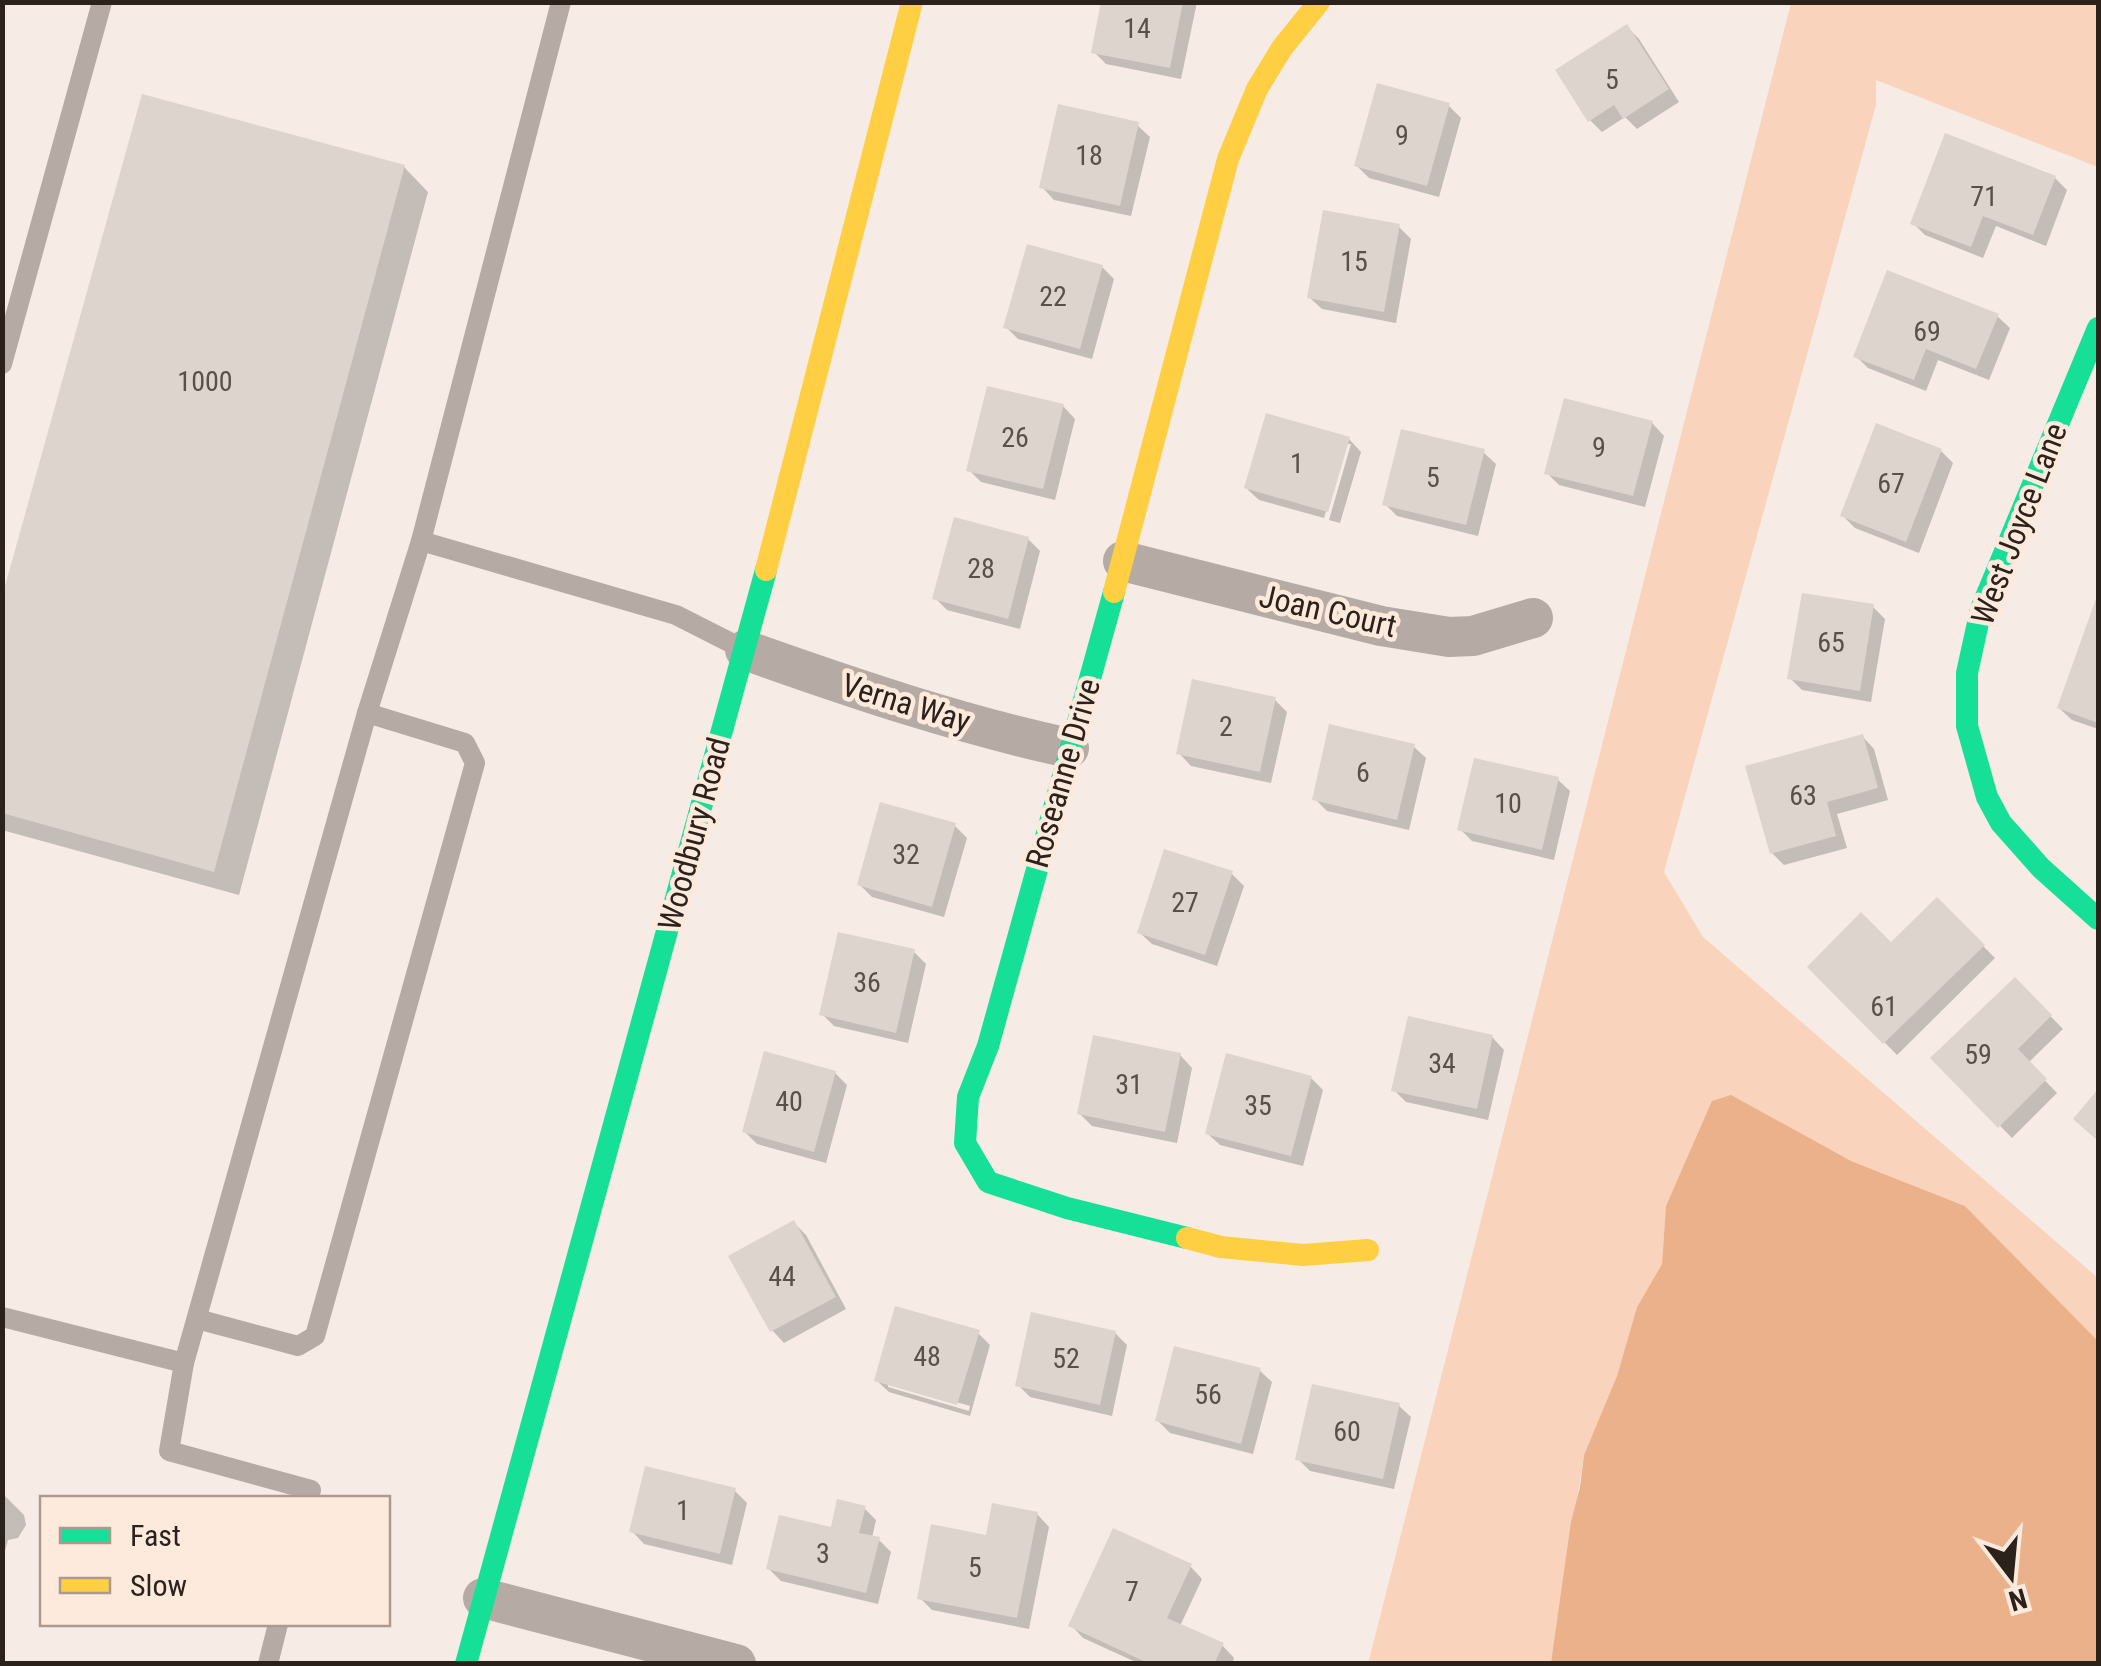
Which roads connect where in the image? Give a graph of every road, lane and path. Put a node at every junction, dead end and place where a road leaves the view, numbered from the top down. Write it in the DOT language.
graph roads {
  1 [pos="102,2"];
  2 [pos="561,2"];
  3 [pos="912,2"];
  4 [pos="1319,2"];
  5 [pos="2098,328"];
  6 [pos="2,364"];
  7 [pos="422,541"];
  8 [pos="1122,561"];
  9 [pos="1533,618"];
  10 [pos="745,650"];
  11 [pos="367,714"];
  12 [pos="1069,748"];
  13 [pos="2098,920"];
  14 [pos="1368,1250"];
  15 [pos="2,1318"];
  16 [pos="197,1320"];
  17 [pos="184,1363"];
  18 [pos="310,1496"];
  19 [pos="483,1598"];
  20 [pos="278,1626"];
  21 [pos="268,1664"];
  22 [pos="466,1664"];
  23 [pos="736,1664"];
  1 -- 6 [label="lane"];
  2 -- 7 [label="lane"];
  3 -- 10 [label="street, Woodbury Road"];
  4 -- 8 [label="street, Roseanne Drive"];
  5 -- 13 [label="street, West Joyce Lane"];
  7 -- 10 [label="lane"];
  7 -- 11 [label="lane"];
  8 -- 9 [label="street, Joan Court"];
  8 -- 12 [label="street, Roseanne Drive"];
  10 -- 12 [label="street, Verna Way"];
  10 -- 19 [label="street, Woodbury Road"];
  11 -- 16 [label="lane"];
  11 -- 16 [label="lane"];
  12 -- 14 [label="street, Roseanne Drive"];
  15 -- 17 [label="lane"];
  16 -- 17 [label="lane"];
  17 -- 18 [label="lane"];
  19 -- 22 [label="street, Woodbury Road"];
  19 -- 23 [label="street"];
  20 -- 21 [label="lane"];
}
